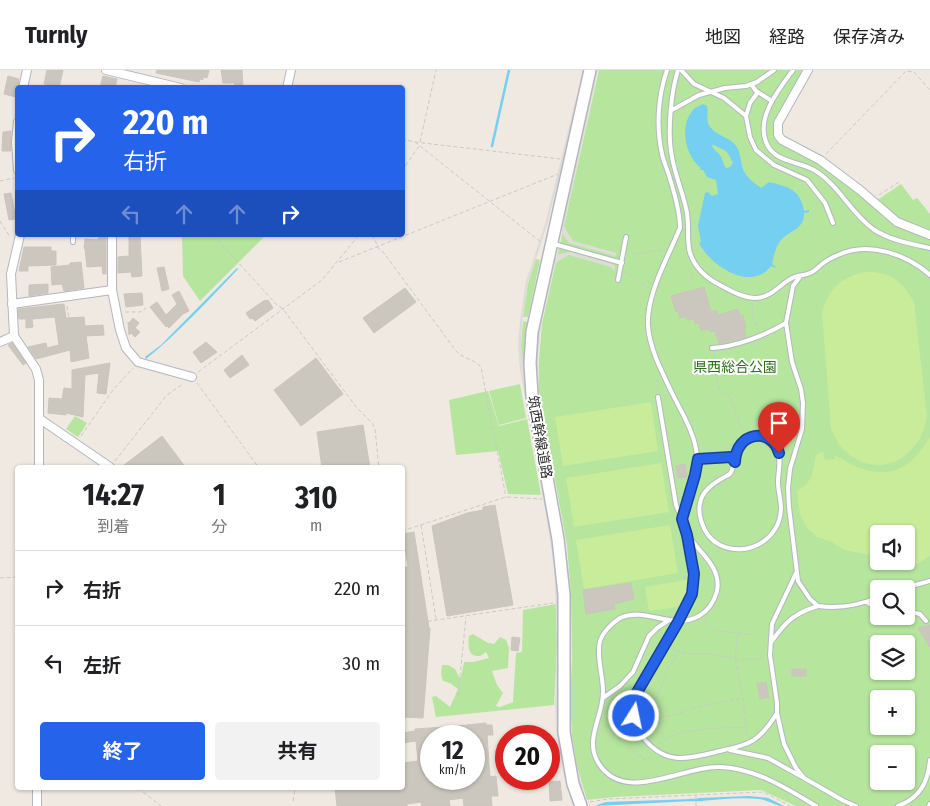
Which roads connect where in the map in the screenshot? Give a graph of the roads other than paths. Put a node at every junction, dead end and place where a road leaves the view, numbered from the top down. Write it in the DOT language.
graph roads {
  1 [pos="28,70"];
  2 [pos="106,70"];
  3 [pos="291,70"];
  4 [pos="590,70"];
  5 [pos="667,70"];
  6 [pos="679,70"];
  7 [pos="774,70"];
  8 [pos="793,70"];
  9 [pos="808,70"];
  10 [pos="149,84"];
  11 [pos="751,84"];
  12 [pos="24,85"];
  13 [pos="288,85"];
  14 [pos="711,92"];
  15 [pos="758,92"];
  16 [pos="772,101"];
  17 [pos="672,110"];
  18 [pos="746,116"];
  19 [pos="833,222"];
  20 [pos="930,235"];
  21 [pos="20,237"];
  22 [pos="73,237"];
  23 [pos="112,237"];
  24 [pos="626,237"];
  25 [pos="73,242"];
  26 [pos="552,244"];
  27 [pos="930,248"];
  28 [pos="622,263"];
  29 [pos="805,275"];
  30 [pos="930,275"];
  31 [pos="618,280"];
  32 [pos="112,290"];
  33 [pos="12,304"];
  34 [pos="786,324"];
  35 [pos="14,336"];
  36 [pos="0,342"];
  37 [pos="712,348"];
  38 [pos="192,377"];
  39 [pos="658,397"];
  40 [pos="40,418"];
  41 [pos="698,459"];
  42 [pos="735,462"];
  43 [pos="39,465"];
  44 [pos="107,465"];
  45 [pos="682,519"];
  46 [pos="687,535"];
  47 [pos="796,573"];
  48 [pos="929,582"];
  49 [pos="915,585"];
  50 [pos="870,601"];
  51 [pos="867,602"];
  52 [pos="870,604"];
  53 [pos="818,606"];
  54 [pos="915,613"];
  55 [pos="669,620"];
  56 [pos="926,621"];
  57 [pos="678,622"];
  58 [pos="771,642"];
  59 [pos="603,698"];
  60 [pos="777,713"];
  61 [pos="729,749"];
  62 [pos="930,760"];
  63 [pos="804,778"];
  64 [pos="37,790"];
  65 [pos="581,805"];
  66 [pos="37,806"];
  67 [pos="816,806"];
  68 [pos="856,806"];
  69 [pos="898,806"];
  1 -- 12 [label="street"];
  2 -- 10 [label="street"];
  3 -- 13 [label="street"];
  4 -- 26 [label="street, 筑西幹線道路"];
  5 -- 41 [label="lane"];
  6 -- 14 [label="lane"];
  6 -- 17 [label="lane"];
  7 -- 11 [label="lane"];
  8 -- 16 [label="lane"];
  9 -- 20 [label="street"];
  11 -- 14 [label="lane"];
  11 -- 15 [label="lane"];
  14 -- 17 [label="lane"];
  14 -- 18 [label="lane"];
  15 -- 16 [label="lane"];
  15 -- 18 [label="lane"];
  16 -- 27 [label="lane"];
  17 -- 29 [label="lane"];
  18 -- 19 [label="lane"];
  21 -- 33 [label="street"];
  22 -- 25 [label="lane"];
  23 -- 32 [label="street"];
  24 -- 28 [label="lane"];
  26 -- 28 [label="lane"];
  26 -- 65 [label="street, 筑西幹線道路"];
  28 -- 31 [label="lane"];
  29 -- 30 [label="lane"];
  29 -- 34 [label="lane"];
  32 -- 33 [label="street"];
  32 -- 38 [label="street"];
  33 -- 35 [label="street"];
  34 -- 37 [label="lane"];
  34 -- 47 [label="lane"];
  35 -- 36 [label="street"];
  35 -- 40 [label="street"];
  39 -- 45 [label="lane"];
  40 -- 43 [label="street"];
  40 -- 44 [label="street"];
  41 -- 42 [label="lane"];
  41 -- 45 [label="lane"];
  42 -- 42 [label="lane"];
  45 -- 46 [label="lane"];
  46 -- 57 [label="lane"];
  46 -- 57 [label="lane"];
  47 -- 53 [label="lane"];
  47 -- 58 [label="lane"];
  48 -- 49 [label="lane"];
  50 -- 51 [label="lane"];
  51 -- 52 [label="lane"];
  51 -- 53 [label="lane"];
  53 -- 58 [label="lane"];
  54 -- 56 [label="lane"];
  55 -- 57 [label="lane"];
  55 -- 59 [label="lane"];
  55 -- 59 [label="lane"];
  57 -- 61 [label="lane"];
  58 -- 60 [label="lane"];
  59 -- 67 [label="lane"];
  60 -- 61 [label="lane"];
  60 -- 63 [label="lane"];
  61 -- 63 [label="lane"];
  62 -- 69 [label="lane"];
  63 -- 68 [label="lane"];
  64 -- 66 [label="street"];
}
